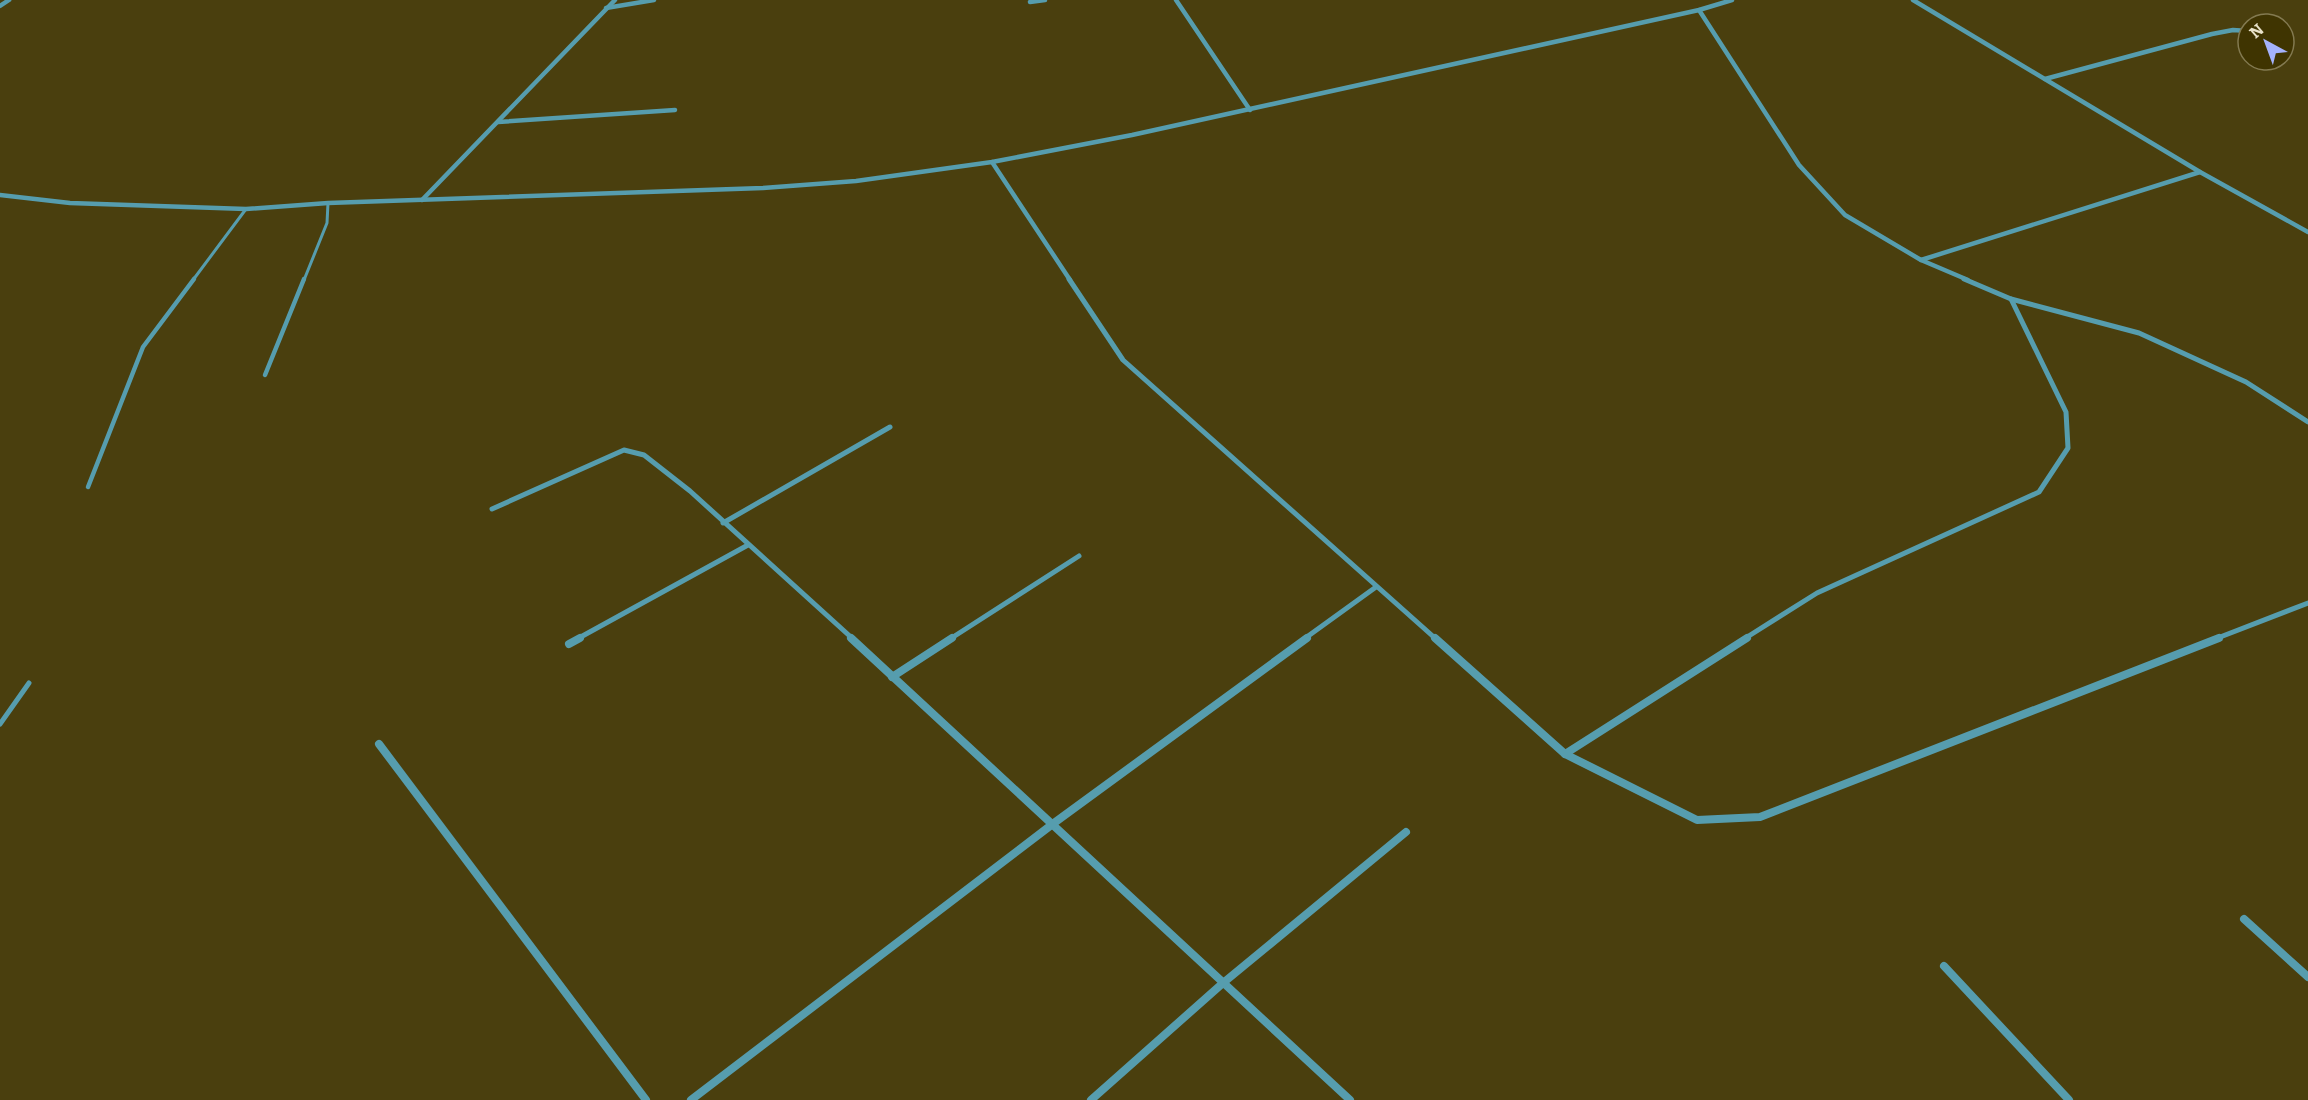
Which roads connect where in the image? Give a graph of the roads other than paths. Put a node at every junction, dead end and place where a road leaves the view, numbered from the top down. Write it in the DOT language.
graph roads {
  1 [pos="9,0"];
  2 [pos="615,0"];
  3 [pos="654,0"];
  4 [pos="1045,0"];
  5 [pos="1176,0"];
  6 [pos="1732,0"];
  7 [pos="1913,0"];
  8 [pos="1030,2"];
  9 [pos="0,6"];
  10 [pos="605,9"];
  11 [pos="1699,10"];
  12 [pos="2236,30"];
  13 [pos="2045,79"];
  14 [pos="675,110"];
  15 [pos="1250,110"];
  16 [pos="497,122"];
  17 [pos="992,162"];
  18 [pos="2200,172"];
  19 [pos="0,195"];
  20 [pos="422,201"];
  21 [pos="328,203"];
  22 [pos="246,209"];
  23 [pos="2308,232"];
  24 [pos="1921,260"];
  25 [pos="2011,299"];
  26 [pos="264,375"];
  27 [pos="2308,422"];
  28 [pos="890,427"];
  29 [pos="88,487"];
  30 [pos="492,509"];
  31 [pos="723,522"];
  32 [pos="748,545"];
  33 [pos="1079,556"];
  34 [pos="1376,587"];
  35 [pos="2308,603"];
  36 [pos="569,644"];
  37 [pos="892,677"];
  38 [pos="29,683"];
  39 [pos="0,724"];
  40 [pos="379,744"];
  41 [pos="1565,754"];
  42 [pos="1054,823"];
  43 [pos="1406,832"];
  44 [pos="2244,919"];
  45 [pos="1944,966"];
  46 [pos="2308,976"];
  47 [pos="1223,983"];
  48 [pos="646,1100"];
  49 [pos="691,1100"];
  50 [pos="1091,1100"];
  51 [pos="1350,1100"];
  52 [pos="2069,1100"];
  1 -- 9 [label="street"];
  2 -- 10 [label="street"];
  3 -- 10 [label="street"];
  4 -- 8 [label="street"];
  5 -- 15 [label="street"];
  6 -- 11 [label="street"];
  7 -- 13 [label="street"];
  10 -- 16 [label="street"];
  11 -- 15 [label="street"];
  11 -- 24 [label="street"];
  12 -- 13 [label="street"];
  13 -- 18 [label="street"];
  14 -- 16 [label="street"];
  15 -- 17 [label="street"];
  16 -- 20 [label="street"];
  17 -- 20 [label="street"];
  17 -- 34 [label="street"];
  18 -- 23 [label="street"];
  18 -- 24 [label="street"];
  19 -- 22 [label="street"];
  20 -- 21 [label="street"];
  21 -- 22 [label="street"];
  21 -- 26 [label="lane"];
  22 -- 29 [label="lane"];
  24 -- 25 [label="street"];
  25 -- 27 [label="street"];
  25 -- 41 [label="street"];
  28 -- 31 [label="street"];
  30 -- 31 [label="street"];
  31 -- 32 [label="street"];
  32 -- 36 [label="street"];
  32 -- 37 [label="street"];
  33 -- 37 [label="street"];
  34 -- 41 [label="street"];
  34 -- 42 [label="street"];
  35 -- 41 [label="street"];
  37 -- 42 [label="street"];
  38 -- 39 [label="lane"];
  40 -- 48 [label="street"];
  42 -- 47 [label="street"];
  42 -- 49 [label="street"];
  43 -- 47 [label="street"];
  44 -- 46 [label="street"];
  45 -- 52 [label="street"];
  47 -- 50 [label="street"];
  47 -- 51 [label="street"];
}
